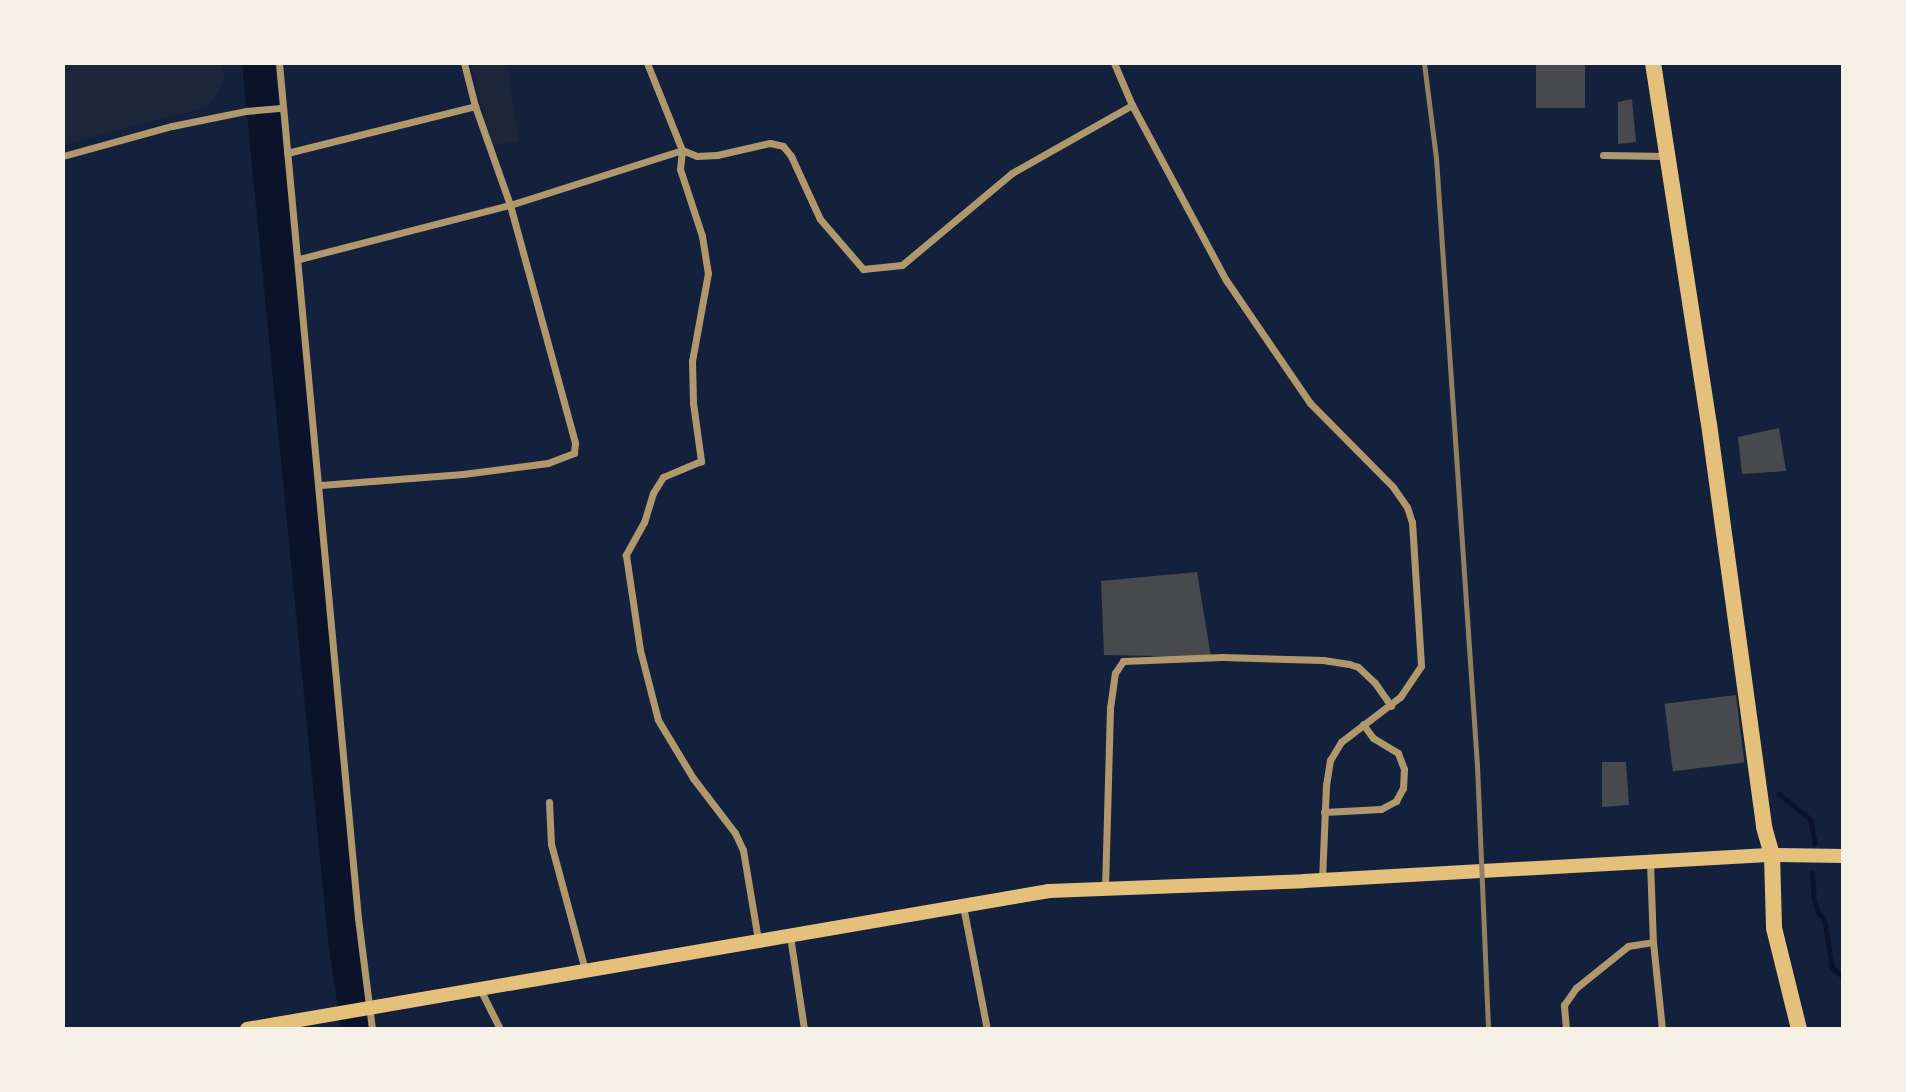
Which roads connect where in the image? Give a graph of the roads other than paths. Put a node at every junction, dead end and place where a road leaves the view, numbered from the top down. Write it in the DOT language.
graph roads {
  1 [pos="279,63"];
  2 [pos="464,63"];
  3 [pos="647,63"];
  4 [pos="1114,63"];
  5 [pos="1653,63"];
  6 [pos="1132,105"];
  7 [pos="475,106"];
  8 [pos="282,108"];
  9 [pos="682,150"];
  10 [pos="287,153"];
  11 [pos="1603,155"];
  12 [pos="63,156"];
  13 [pos="1666,156"];
  14 [pos="510,205"];
  15 [pos="299,259"];
  16 [pos="320,485"];
  17 [pos="1391,706"];
  18 [pos="1363,724"];
  19 [pos="549,802"];
  20 [pos="1325,812"];
  21 [pos="1772,855"];
  22 [pos="1843,856"];
  23 [pos="1650,862"];
  24 [pos="1322,880"];
  25 [pos="1105,889"];
  26 [pos="963,905"];
  27 [pos="790,935"];
  28 [pos="758,940"];
  29 [pos="1653,942"];
  30 [pos="586,970"];
  31 [pos="480,988"];
  32 [pos="370,1007"];
  33 [pos="247,1029"];
  34 [pos="372,1029"];
  35 [pos="500,1029"];
  36 [pos="804,1029"];
  37 [pos="987,1029"];
  38 [pos="1566,1029"];
  39 [pos="1662,1029"];
  40 [pos="1799,1029"];
  1 -- 8 [label="street"];
  2 -- 7 [label="street"];
  3 -- 9 [label="street"];
  4 -- 6 [label="street"];
  5 -- 13 [label="main road"];
  6 -- 9 [label="street"];
  6 -- 17 [label="street"];
  7 -- 10 [label="street"];
  7 -- 14 [label="street"];
  8 -- 10 [label="street"];
  8 -- 12 [label="street"];
  9 -- 14 [label="street"];
  9 -- 28 [label="street"];
  10 -- 15 [label="street"];
  11 -- 13 [label="street"];
  13 -- 21 [label="main road"];
  14 -- 15 [label="street"];
  14 -- 16 [label="street"];
  15 -- 16 [label="street"];
  16 -- 32 [label="street"];
  17 -- 18 [label="street"];
  17 -- 25 [label="street"];
  18 -- 20 [label="street"];
  18 -- 20 [label="street"];
  19 -- 30 [label="street"];
  20 -- 24 [label="street"];
  21 -- 22 [label="main road"];
  21 -- 23 [label="main road"];
  21 -- 40 [label="main road"];
  23 -- 24 [label="main road"];
  23 -- 29 [label="street"];
  24 -- 25 [label="main road"];
  25 -- 26 [label="main road"];
  26 -- 27 [label="main road"];
  26 -- 37 [label="street"];
  27 -- 28 [label="main road"];
  27 -- 36 [label="street"];
  28 -- 30 [label="main road"];
  29 -- 38 [label="street"];
  29 -- 39 [label="street"];
  30 -- 31 [label="main road"];
  31 -- 32 [label="main road"];
  31 -- 35 [label="street"];
  32 -- 33 [label="main road"];
  32 -- 34 [label="street"];
}
